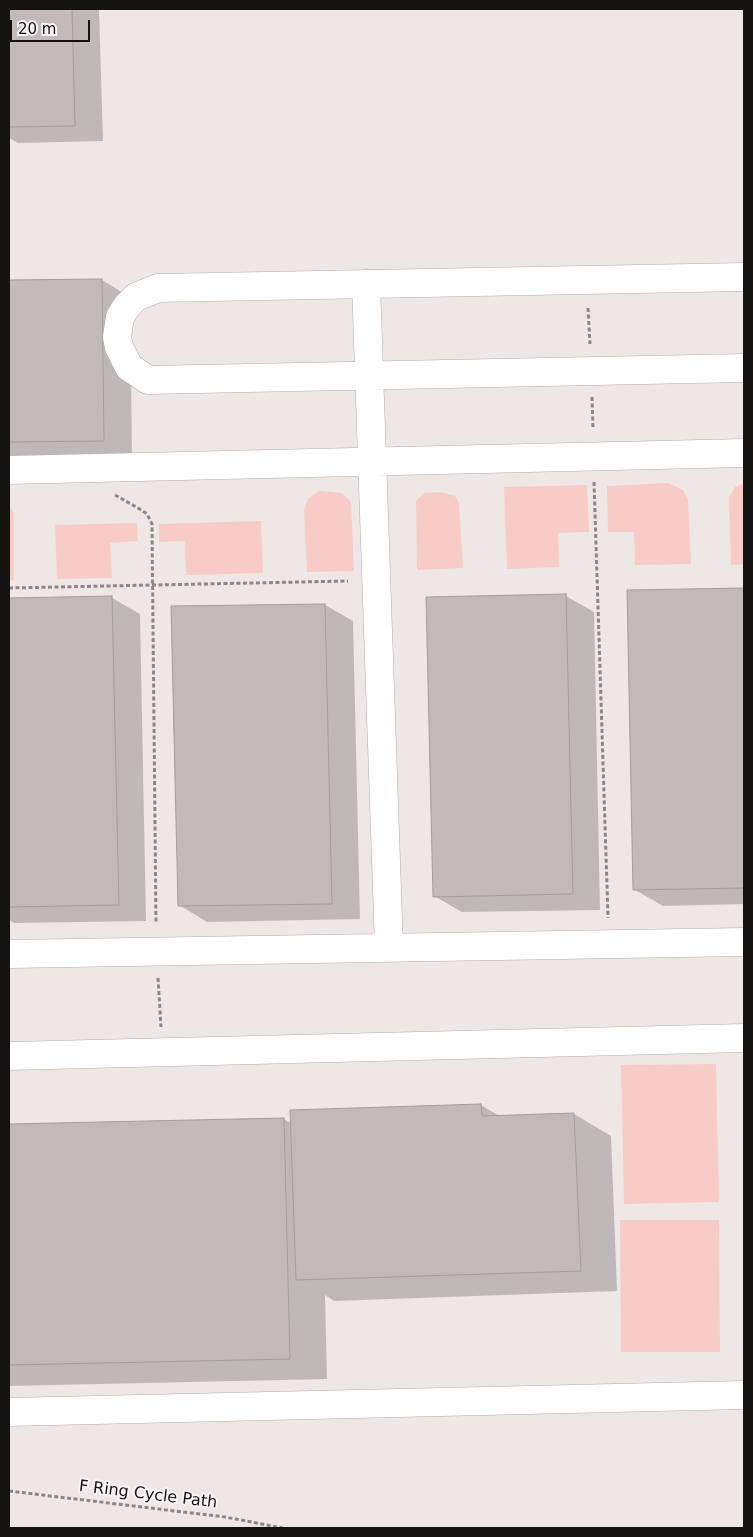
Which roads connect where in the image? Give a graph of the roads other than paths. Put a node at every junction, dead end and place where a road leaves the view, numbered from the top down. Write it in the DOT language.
graph roads {
  1 [pos="744,277"];
  2 [pos="366,284"];
  3 [pos="744,368"];
  4 [pos="370,375"];
  5 [pos="744,453"];
  6 [pos="372,462"];
  7 [pos="9,470"];
  8 [pos="744,942"];
  9 [pos="390,947"];
  10 [pos="9,954"];
  11 [pos="744,1038"];
  12 [pos="9,1056"];
  13 [pos="744,1395"];
  14 [pos="9,1412"];
  1 -- 2 [label="lane"];
  2 -- 4 [label="lane"];
  2 -- 4 [label="lane"];
  3 -- 4 [label="lane"];
  4 -- 6 [label="lane"];
  5 -- 6 [label="lane"];
  6 -- 7 [label="lane"];
  6 -- 9 [label="lane"];
  8 -- 9 [label="lane"];
  9 -- 10 [label="lane"];
  11 -- 12 [label="lane"];
  13 -- 14 [label="lane"];
}
